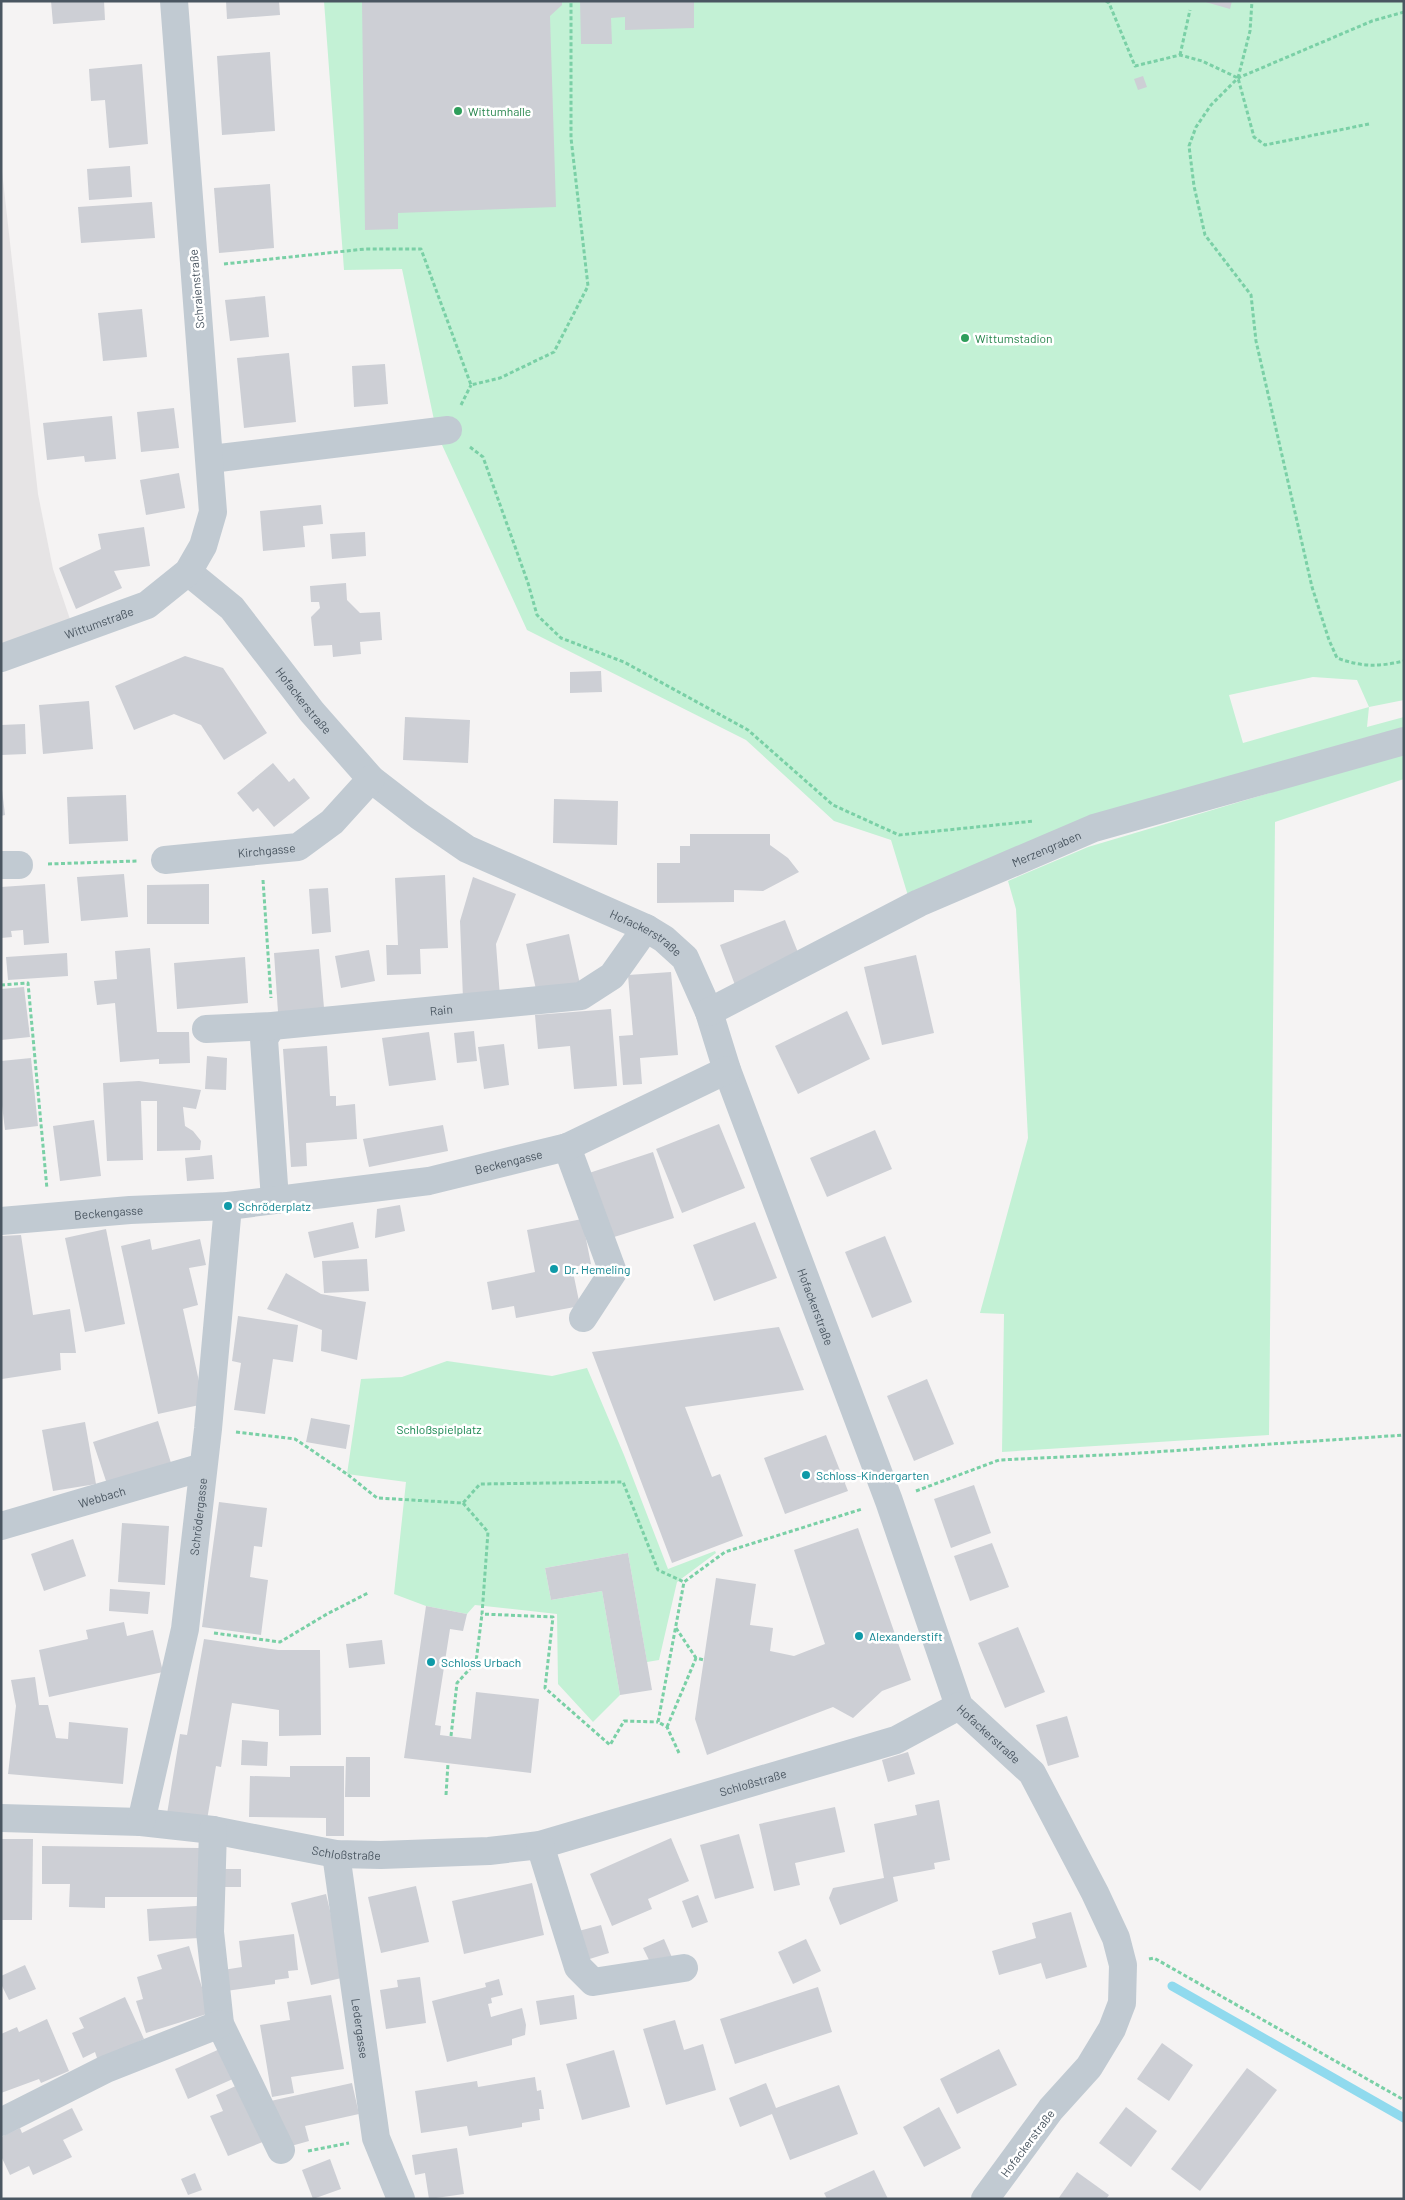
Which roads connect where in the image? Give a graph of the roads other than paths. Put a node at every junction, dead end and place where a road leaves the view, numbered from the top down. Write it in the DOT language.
graph roads {
  1 [pos="174,1"];
  2 [pos="448,430"];
  3 [pos="211,459"];
  4 [pos="188,572"];
  5 [pos="1,658"];
  6 [pos="1404,740"];
  7 [pos="371,779"];
  8 [pos="165,860"];
  9 [pos="646,928"];
  10 [pos="709,1012"];
  11 [pos="272,1026"];
  12 [pos="206,1030"];
  13 [pos="727,1070"];
  14 [pos="567,1147"];
  15 [pos="275,1200"];
  16 [pos="228,1206"];
  17 [pos="1,1221"];
  18 [pos="583,1318"];
  19 [pos="203,1467"];
  20 [pos="1,1526"];
  21 [pos="960,1706"];
  22 [pos="1,1818"];
  23 [pos="141,1822"];
  24 [pos="212,1830"];
  25 [pos="540,1845"];
  26 [pos="336,1854"];
  27 [pos="684,1968"];
  28 [pos="220,2024"];
  29 [pos="1,2122"];
  30 [pos="281,2150"];
  31 [pos="400,2199"];
  32 [pos="986,2199"];
  1 -- 3 [label="street, Schraienstraße"];
  2 -- 3 [label="street"];
  3 -- 4 [label="street, Schraienstraße"];
  4 -- 5 [label="street, Wittumstraße"];
  4 -- 7 [label="street, Hofackerstraße"];
  6 -- 10 [label="street, Merzengraben"];
  7 -- 8 [label="street, Kirchgasse"];
  7 -- 9 [label="street, Hofackerstraße"];
  9 -- 10 [label="street, Hofackerstraße"];
  9 -- 11 [label="street, Rain"];
  10 -- 13 [label="street, Hofackerstraße"];
  11 -- 12 [label="street, Rain"];
  11 -- 15 [label="street"];
  13 -- 14 [label="street, Beckengasse"];
  13 -- 21 [label="street, Hofackerstraße"];
  14 -- 15 [label="street, Beckengasse"];
  14 -- 18 [label="street"];
  15 -- 16 [label="street, Beckengasse"];
  16 -- 17 [label="street, Beckengasse"];
  16 -- 19 [label="street, Schrödergasse"];
  19 -- 20 [label="street, Webbach"];
  19 -- 23 [label="street, Schrödergasse"];
  21 -- 25 [label="street, Schloßstraße"];
  21 -- 32 [label="street, Hofackerstraße"];
  22 -- 23 [label="street, Schloßstraße"];
  23 -- 24 [label="street, Schloßstraße"];
  24 -- 26 [label="street, Schloßstraße"];
  24 -- 28 [label="street"];
  25 -- 26 [label="street, Schloßstraße"];
  25 -- 27 [label="street"];
  26 -- 31 [label="street, Ledergasse"];
  28 -- 29 [label="street"];
  28 -- 30 [label="street"];
}
